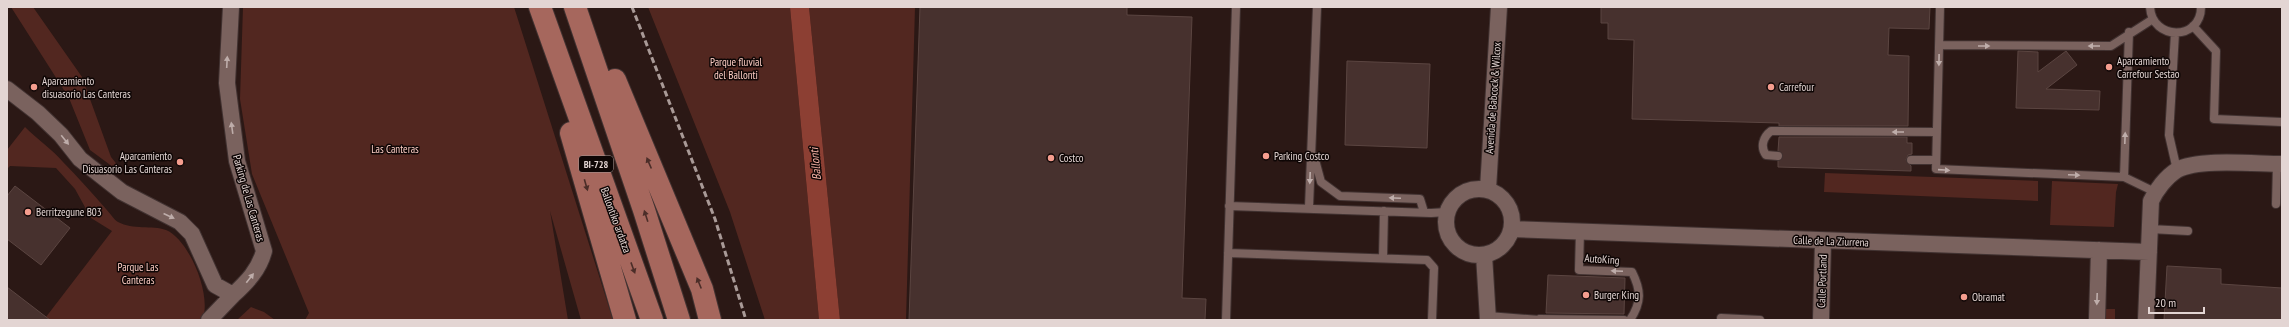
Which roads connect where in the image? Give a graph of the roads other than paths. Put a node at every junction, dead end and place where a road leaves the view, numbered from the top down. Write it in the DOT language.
graph roads {
  1 [pos="231,7"];
  2 [pos="540,7"];
  3 [pos="575,7"];
  4 [pos="1236,7"];
  5 [pos="1317,7"];
  6 [pos="1499,7"];
  7 [pos="1940,7"];
  8 [pos="2150,7"];
  9 [pos="2201,7"];
  10 [pos="2153,19"];
  11 [pos="2193,26"];
  12 [pos="2129,32"];
  13 [pos="2175,33"];
  14 [pos="551,38"];
  15 [pos="588,44"];
  16 [pos="1939,45"];
  17 [pos="7,90"];
  18 [pos="2282,122"];
  19 [pos="1937,132"];
  20 [pos="1312,149"];
  21 [pos="1778,156"];
  22 [pos="1911,160"];
  23 [pos="1936,160"];
  24 [pos="2279,164"];
  25 [pos="2177,170"];
  26 [pos="2124,177"];
  27 [pos="1488,189"];
  28 [pos="2155,192"];
  29 [pos="2276,204"];
  30 [pos="1229,206"];
  31 [pos="1309,207"];
  32 [pos="1384,211"];
  33 [pos="1424,212"];
  34 [pos="1447,212"];
  35 [pos="1512,229"];
  36 [pos="2150,229"];
  37 [pos="2188,231"];
  38 [pos="1580,232"];
  39 [pos="1823,241"];
  40 [pos="2076,250"];
  41 [pos="2099,250"];
  42 [pos="2149,252"];
  43 [pos="1228,253"];
  44 [pos="1484,255"];
  45 [pos="1383,258"];
  46 [pos="2098,277"];
  47 [pos="233,295"];
  48 [pos="1488,318"];
  49 [pos="1721,318"];
  50 [pos="1540,319"];
  51 [pos="209,320"];
  52 [pos="625,320"];
  53 [pos="652,320"];
  54 [pos="679,320"];
  55 [pos="710,320"];
  56 [pos="1226,320"];
  57 [pos="1432,320"];
  58 [pos="1624,320"];
  59 [pos="1630,320"];
  60 [pos="1760,320"];
  61 [pos="1821,320"];
  62 [pos="2097,320"];
  63 [pos="2146,320"];
  47 -- 1 [label="street, Parking de Las Canteras, one-way"];
  2 -- 14 [label="main road, Ballontiko ardatza / BI-728"];
  3 -- 15 [label="main road, BI-728"];
  4 -- 30 [label="lane"];
  5 -- 20 [label="lane"];
  6 -- 27 [label="street, Avenida de Babcock & Wilcox"];
  7 -- 16 [label="lane"];
  8 -- 10 [label="lane"];
  9 -- 11 [label="lane"];
  10 -- 12 [label="lane"];
  10 -- 13 [label="lane"];
  11 -- 13 [label="lane"];
  11 -- 18 [label="lane"];
  12 -- 16 [label="lane"];
  26 -- 12 [label="lane, one-way"];
  13 -- 25 [label="lane"];
  14 -- 52 [label="main road, one-way"];
  14 -- 53 [label="main road, Ballontiko ardatza / BI-728, one-way"];
  54 -- 15 [label="main road, BI-728, one-way"];
  55 -- 15 [label="main road, one-way"];
  16 -- 19 [label="lane, one-way"];
  17 -- 47 [label="street, one-way"];
  19 -- 21 [label="lane, one-way"];
  19 -- 23 [label="lane"];
  20 -- 31 [label="lane, one-way"];
  33 -- 20 [label="lane, one-way"];
  22 -- 23 [label="lane"];
  23 -- 26 [label="lane, one-way"];
  24 -- 25 [label="street"];
  24 -- 29 [label="lane"];
  25 -- 28 [label="street"];
  26 -- 28 [label="lane"];
  27 -- 34 [label="street"];
  27 -- 35 [label="street"];
  28 -- 36 [label="street"];
  30 -- 31 [label="lane"];
  30 -- 43 [label="lane"];
  31 -- 32 [label="lane"];
  32 -- 33 [label="lane"];
  32 -- 45 [label="lane"];
  33 -- 34 [label="lane"];
  34 -- 44 [label="street"];
  35 -- 38 [label="street, Calle de La Ziurrena"];
  35 -- 44 [label="street"];
  36 -- 37 [label="lane"];
  36 -- 42 [label="street"];
  38 -- 39 [label="street, Calle de La Ziurrena"];
  59 -- 38 [label="lane, AutoKing, one-way"];
  39 -- 40 [label="street, Calle de La Ziurrena"];
  39 -- 61 [label="street, Calle Portland"];
  40 -- 41 [label="street, Calle de La Ziurrena"];
  40 -- 46 [label="street"];
  41 -- 42 [label="street, Calle de La Ziurrena"];
  41 -- 46 [label="street"];
  42 -- 63 [label="street"];
  43 -- 45 [label="lane"];
  43 -- 56 [label="lane"];
  44 -- 48 [label="street"];
  45 -- 57 [label="lane"];
  46 -- 62 [label="street, one-way"];
  47 -- 51 [label="street, Parking de Las Canteras"];
  48 -- 50 [label="lane"];
  49 -- 60 [label="lane"];
  50 -- 58 [label="lane"];
}
